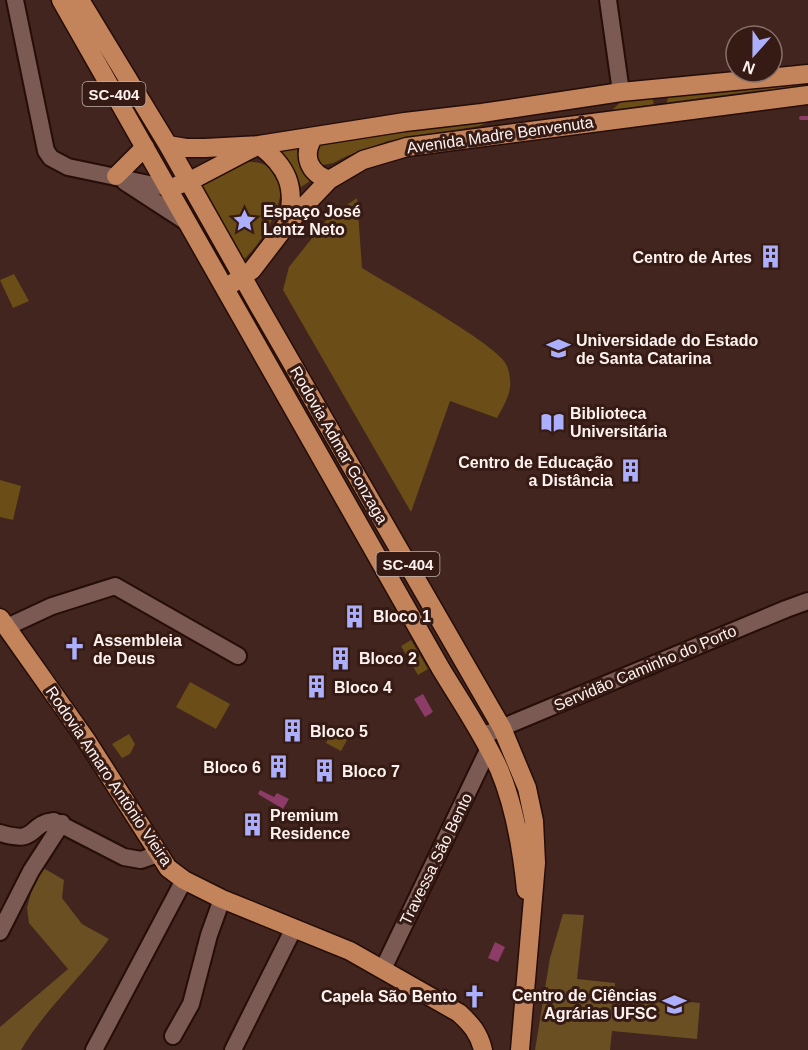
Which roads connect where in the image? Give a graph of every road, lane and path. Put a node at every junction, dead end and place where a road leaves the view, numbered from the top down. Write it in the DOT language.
graph roads {
  1 [pos="15,0"];
  2 [pos="61,0"];
  3 [pos="80,0"];
  4 [pos="608,0"];
  5 [pos="808,74"];
  6 [pos="670,86"];
  7 [pos="621,92"];
  8 [pos="808,95"];
  9 [pos="662,115"];
  10 [pos="588,123"];
  11 [pos="313,138"];
  12 [pos="168,145"];
  13 [pos="259,145"];
  14 [pos="145,147"];
  15 [pos="116,176"];
  16 [pos="329,180"];
  17 [pos="188,182"];
  18 [pos="168,188"];
  19 [pos="288,222"];
  20 [pos="188,223"];
  21 [pos="243,277"];
  22 [pos="225,288"];
  23 [pos="808,601"];
  24 [pos="3,622"];
  25 [pos="238,656"];
  26 [pos="502,728"];
  27 [pos="485,742"];
  28 [pos="62,823"];
  29 [pos="0,833"];
  30 [pos="158,854"];
  31 [pos="184,880"];
  32 [pos="222,899"];
  33 [pos="294,928"];
  34 [pos="0,932"];
  35 [pos="531,945"];
  36 [pos="383,969"];
  37 [pos="173,1036"];
  38 [pos="94,1050"];
  39 [pos="233,1050"];
  40 [pos="483,1050"];
  41 [pos="520,1050"];
  1 -- 15 [label="street"];
  2 -- 14 [label="main road, Rodovia Admar Gonzaga / SC-404"];
  3 -- 12 [label="main road, Rodovia Admar Gonzaga / SC-404"];
  4 -- 7 [label="street"];
  5 -- 6 [label="main road, Avenida Madre Benvenuta"];
  6 -- 7 [label="main road, Avenida Madre Benvenuta"];
  6 -- 9 [label="main road"];
  7 -- 10 [label="main road"];
  7 -- 11 [label="main road, Avenida Madre Benvenuta"];
  8 -- 9 [label="main road, Avenida Madre Benvenuta"];
  9 -- 10 [label="main road, Avenida Madre Benvenuta"];
  10 -- 16 [label="main road, Avenida Madre Benvenuta"];
  11 -- 13 [label="main road, Avenida Madre Benvenuta"];
  11 -- 16 [label="main road"];
  12 -- 13 [label="main road, Avenida Madre Benvenuta"];
  12 -- 17 [label="main road, Rodovia Admar Gonzaga / SC-404"];
  13 -- 17 [label="main road, Avenida Madre Benvenuta"];
  13 -- 19 [label="main road"];
  14 -- 15 [label="main road"];
  14 -- 18 [label="main road, Rodovia Admar Gonzaga / SC-404"];
  15 -- 18 [label="street"];
  15 -- 20 [label="street"];
  16 -- 19 [label="main road, Avenida Madre Benvenuta"];
  17 -- 18 [label="main road, Avenida Madre Benvenuta"];
  17 -- 21 [label="main road, Rodovia Admar Gonzaga / SC-404"];
  18 -- 20 [label="main road, Rodovia Admar Gonzaga / SC-404"];
  19 -- 21 [label="main road, Avenida Madre Benvenuta"];
  20 -- 22 [label="main road, Rodovia Admar Gonzaga / SC-404"];
  21 -- 22 [label="main road, Avenida Madre Benvenuta"];
  21 -- 26 [label="main road, Rodovia Admar Gonzaga / SC-404"];
  22 -- 27 [label="main road, Rodovia Admar Gonzaga / SC-404"];
  23 -- 26 [label="street, Servidão Caminho do Porto"];
  24 -- 25 [label="street"];
  24 -- 30 [label="main road, Rodovia Amaro Antônio Vieira"];
  26 -- 27 [label="street, Servidão Caminho do Porto"];
  26 -- 35 [label="main road, Rodovia Admar Gonzaga / SC-404"];
  27 -- 35 [label="main road, Rodovia Admar Gonzaga / SC-404"];
  27 -- 36 [label="street, Travessa São Bento"];
  28 -- 29 [label="street"];
  28 -- 30 [label="street"];
  28 -- 34 [label="street"];
  30 -- 31 [label="main road, Rodovia Amaro Antônio Vieira"];
  31 -- 32 [label="main road, Rodovia Amaro Antônio Vieira"];
  31 -- 38 [label="street"];
  32 -- 33 [label="main road, Rodovia Amaro Antônio Vieira"];
  32 -- 37 [label="street"];
  33 -- 36 [label="main road, Rodovia Amaro Antônio Vieira"];
  33 -- 39 [label="street"];
  35 -- 41 [label="main road, Rodovia Admar Gonzaga / SC-404"];
  36 -- 40 [label="main road, Rodovia Amaro Antônio Vieira"];
}
